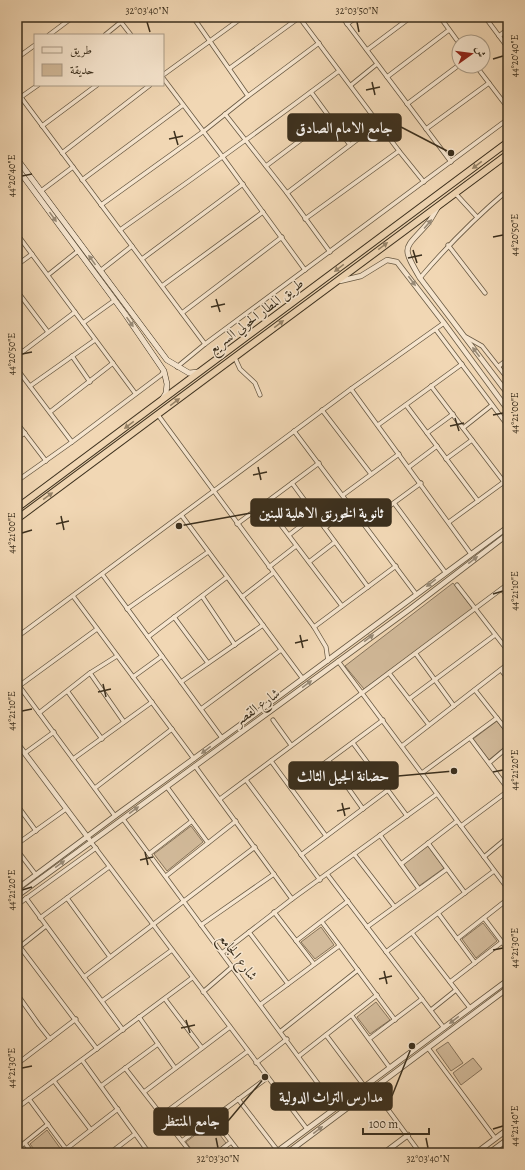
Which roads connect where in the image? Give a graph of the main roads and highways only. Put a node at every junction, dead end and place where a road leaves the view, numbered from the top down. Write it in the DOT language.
graph roads {
  1 [pos="508,142"];
  2 [pos="508,154"];
  3 [pos="17,158"];
  4 [pos="19,171"];
  5 [pos="126,305"];
  6 [pos="120,308"];
  7 [pos="202,371"];
  8 [pos="160,402"];
  9 [pos="17,508"];
  10 [pos="17,519"];
  1 -- 7 [label="highway, طريق المطار الحولي السريع, one-way"];
  10 -- 2 [label="highway, طريق المطار الحولي السريع, one-way"];
  5 -- 3 [label="main road, one-way"];
  4 -- 6 [label="main road, one-way"];
  5 -- 6 [label="main road"];
  5 -- 7 [label="main road"];
  6 -- 8 [label="main road, one-way"];
  7 -- 8 [label="highway, طريق المطار الحولي السريع"];
  8 -- 9 [label="highway, طريق المطار الحولي السريع, one-way"];
}
